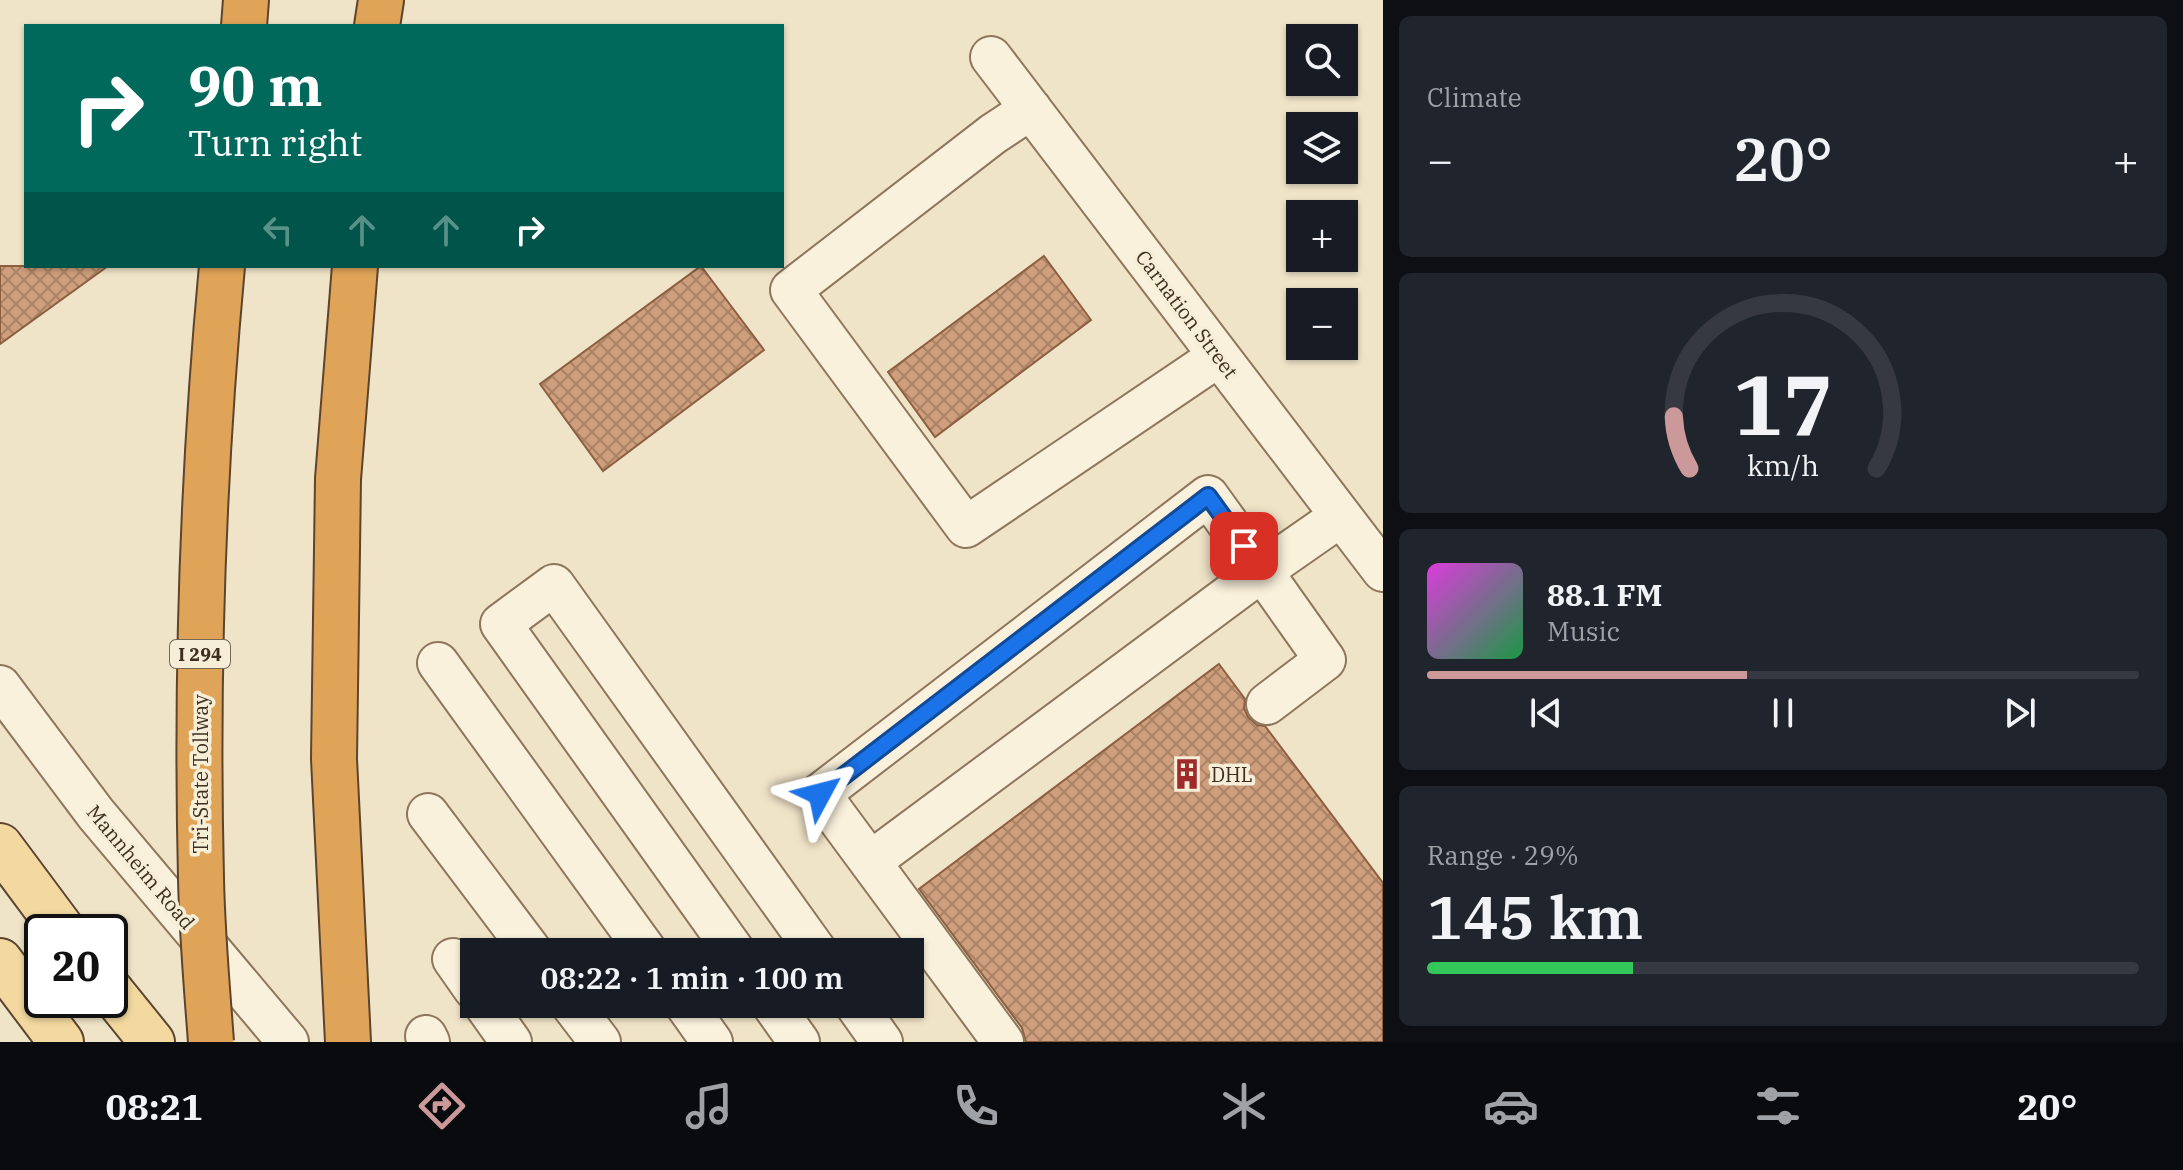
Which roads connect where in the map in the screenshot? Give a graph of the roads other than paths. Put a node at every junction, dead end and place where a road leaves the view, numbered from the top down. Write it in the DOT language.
graph roads {
  1 [pos="246,0"];
  2 [pos="381,0"];
  3 [pos="244,24"];
  4 [pos="377,24"];
  5 [pos="991,57"];
  6 [pos="1031,109"];
  7 [pos="222,268"];
  8 [pos="355,268"];
  9 [pos="1219,356"];
  10 [pos="1341,516"];
  11 [pos="1262,571"];
  12 [pos="1383,571"];
  13 [pos="438,663"];
  14 [pos="0,686"];
  15 [pos="1267,704"];
  16 [pos="428,814"];
  17 [pos="0,846"];
  18 [pos="870,862"];
  19 [pos="51,914"];
  20 [pos="521,938"];
  21 [pos="637,938"];
  22 [pos="725,938"];
  23 [pos="807,938"];
  24 [pos="1,963"];
  25 [pos="128,1012"];
  26 [pos="494,1018"];
  27 [pos="582,1018"];
  28 [pos="695,1018"];
  29 [pos="782,1018"];
  30 [pos="865,1018"];
  31 [pos="61,1042"];
  32 [pos="152,1042"];
  33 [pos="211,1042"];
  34 [pos="288,1042"];
  35 [pos="348,1042"];
  36 [pos="511,1042"];
  37 [pos="600,1042"];
  38 [pos="712,1042"];
  39 [pos="799,1042"];
  40 [pos="882,1042"];
  41 [pos="1003,1042"];
  1 -- 3 [label="highway"];
  2 -- 4 [label="highway"];
  5 -- 6 [label="street, Carnation Street"];
  6 -- 9 [label="street, Carnation Street"];
  6 -- 9 [label="street"];
  7 -- 33 [label="highway, Tri-State Tollway / I 294, bridge"];
  8 -- 35 [label="highway"];
  9 -- 10 [label="street, Carnation Street"];
  10 -- 11 [label="street"];
  10 -- 12 [label="street, Carnation Street"];
  11 -- 15 [label="street"];
  11 -- 18 [label="street"];
  11 -- 18 [label="street"];
  13 -- 21 [label="street"];
  14 -- 34 [label="street, Mannheim Road"];
  16 -- 20 [label="street"];
  17 -- 19 [label="main road"];
  18 -- 41 [label="street"];
  22 -- 23 [label="street"];
  24 -- 31 [label="main road"];
  25 -- 32 [label="main road"];
  26 -- 36 [label="street"];
  27 -- 37 [label="street"];
  28 -- 38 [label="street"];
  29 -- 39 [label="street"];
  30 -- 40 [label="street"];
}
